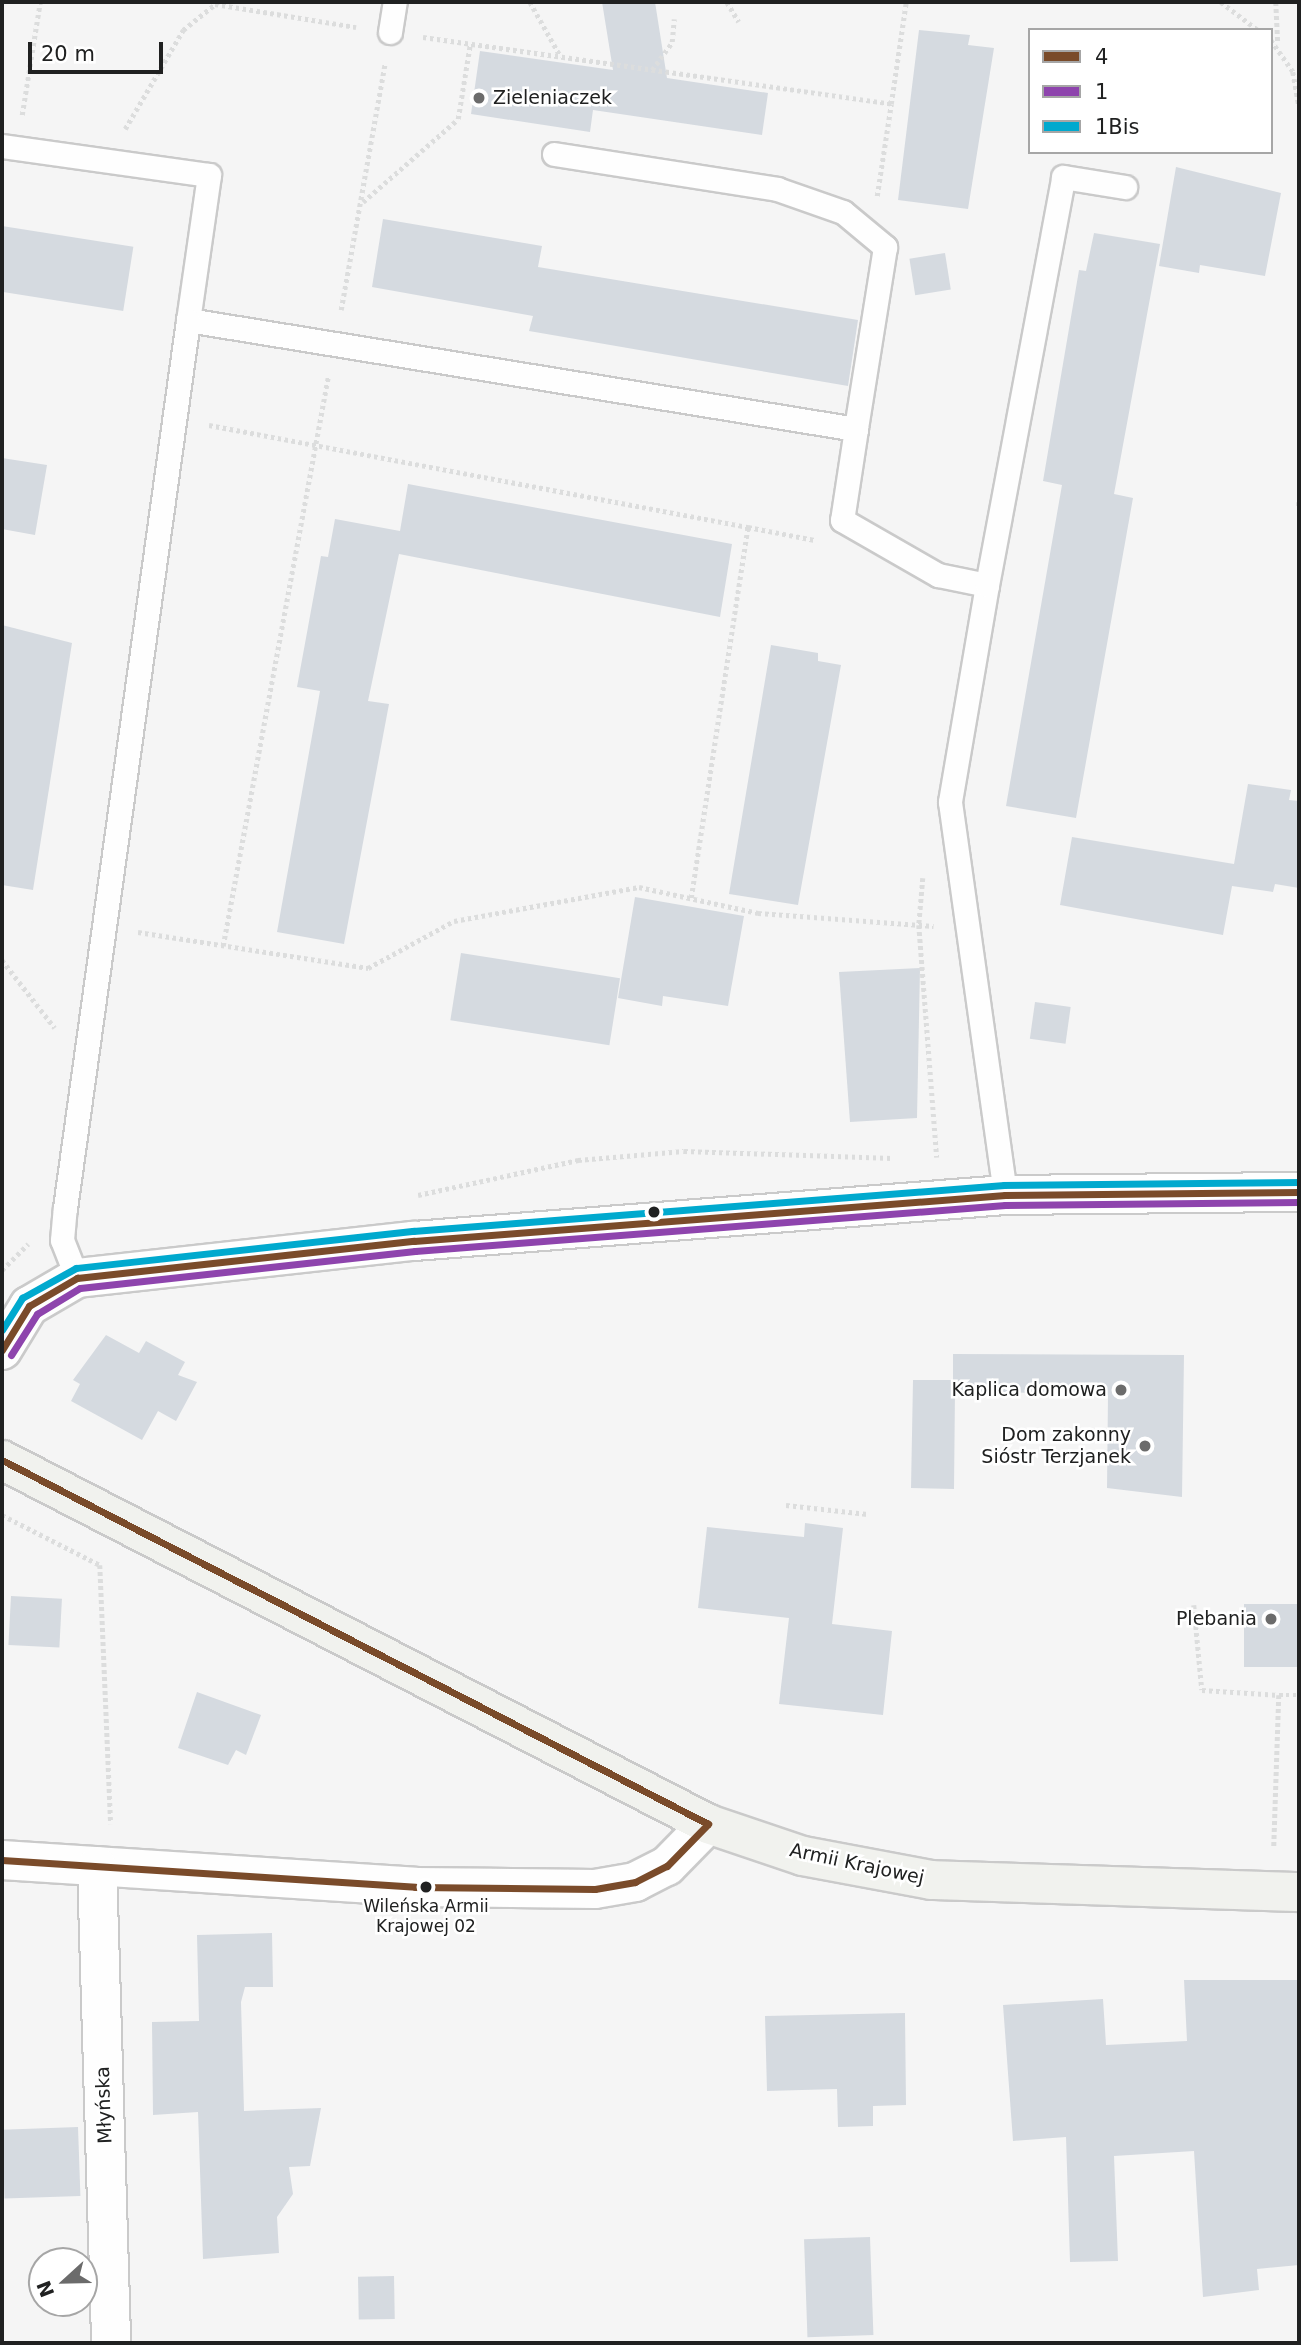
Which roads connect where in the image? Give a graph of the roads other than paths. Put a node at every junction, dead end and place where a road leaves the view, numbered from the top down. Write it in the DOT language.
graph roads {
  1 [pos="395,2"];
  2 [pos="390,32"];
  3 [pos="10,147"];
  4 [pos="554,154"];
  5 [pos="1125,187"];
  6 [pos="188,320"];
  7 [pos="856,429"];
  8 [pos="987,585"];
  9 [pos="1299,1192"];
  10 [pos="1005,1195"];
  11 [pos="78,1278"];
  12 [pos="2,1350"];
  13 [pos="2,1460"];
  14 [pos="708,1824"];
  15 [pos="2,1860"];
  16 [pos="97,1866"];
  17 [pos="1299,1892"];
  18 [pos="111,2343"];
  1 -- 2 [label="lane"];
  3 -- 6 [label="lane"];
  4 -- 7 [label="lane"];
  5 -- 8 [label="lane"];
  6 -- 7 [label="lane"];
  6 -- 11 [label="lane"];
  7 -- 8 [label="lane"];
  8 -- 10 [label="lane"];
  9 -- 10 [label="street"];
  10 -- 11 [label="street"];
  11 -- 12 [label="street"];
  13 -- 14 [label="main road, Armii Krajowej"];
  14 -- 16 [label="street"];
  14 -- 17 [label="main road, Armii Krajowej"];
  15 -- 16 [label="street"];
  16 -- 18 [label="street, Młyńska"];
}
